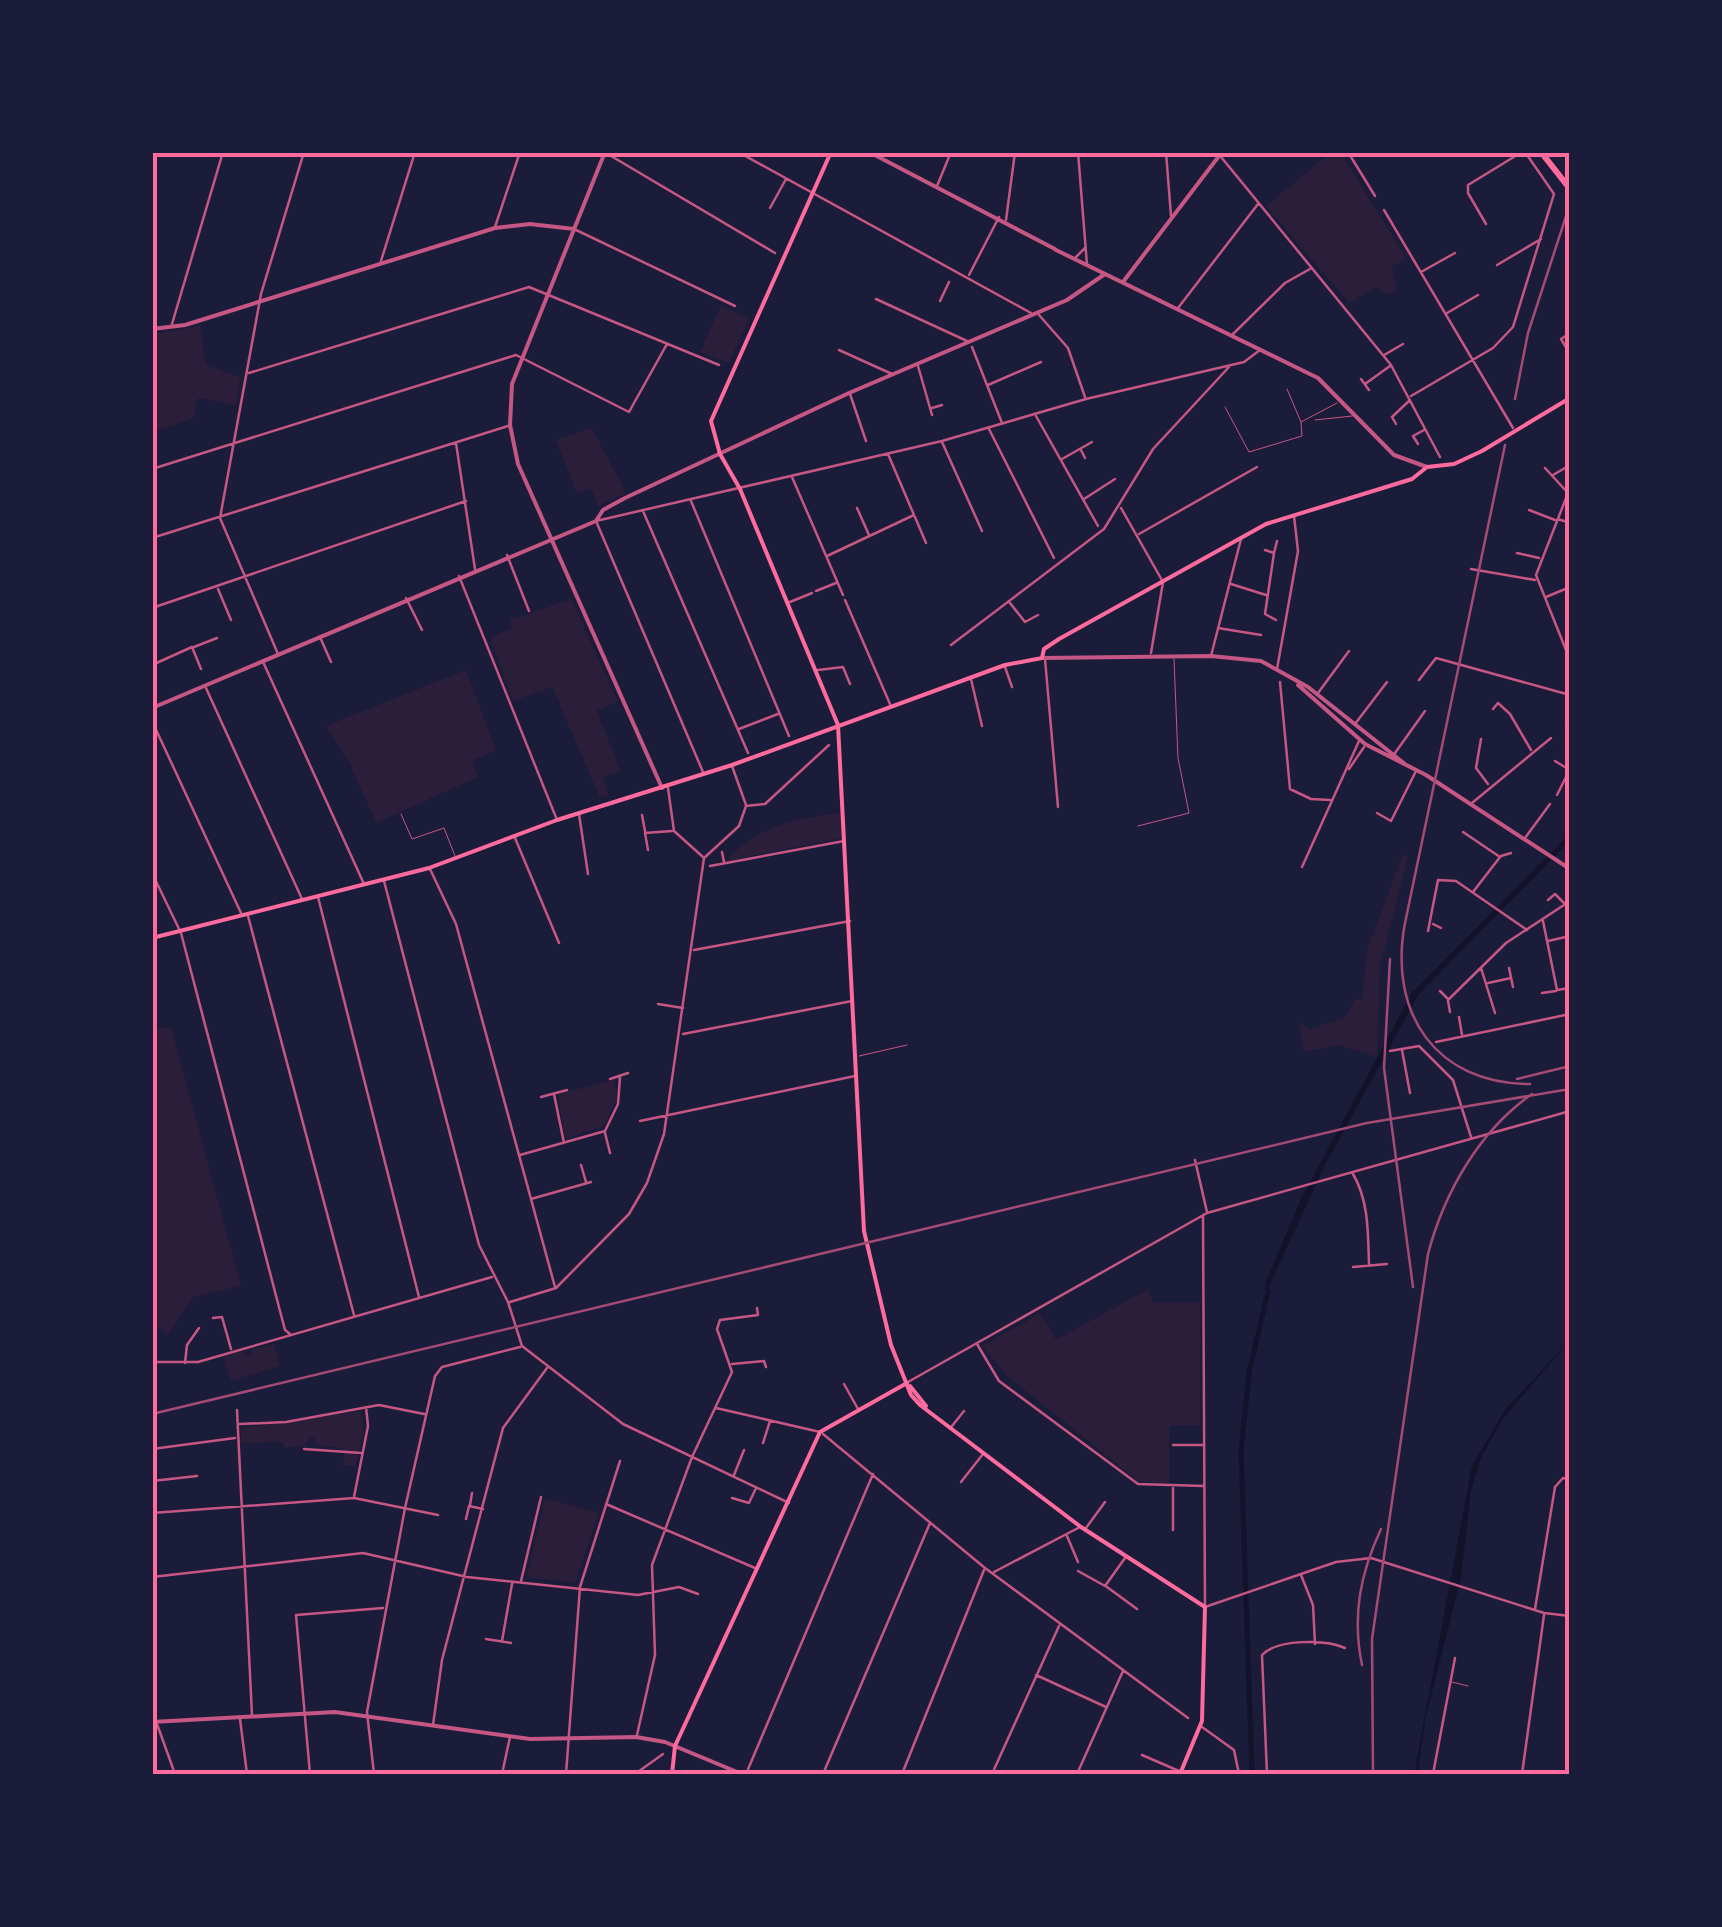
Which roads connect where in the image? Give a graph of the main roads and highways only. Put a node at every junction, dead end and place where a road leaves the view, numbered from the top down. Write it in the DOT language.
graph roads {
  1 [pos="831,152"];
  2 [pos="1542,152"];
  3 [pos="1570,189"];
  4 [pos="1570,398"];
  5 [pos="838,726"];
  6 [pos="152,938"];
  7 [pos="907,1382"];
  8 [pos="1180,1773"];
  9 [pos="672,1774"];
  1 -- 5 [label="main road"];
  2 -- 3 [label="highway"];
  4 -- 5 [label="main road"];
  5 -- 6 [label="main road"];
  5 -- 7 [label="main road"];
  7 -- 8 [label="main road"];
  7 -- 9 [label="main road"];
}
